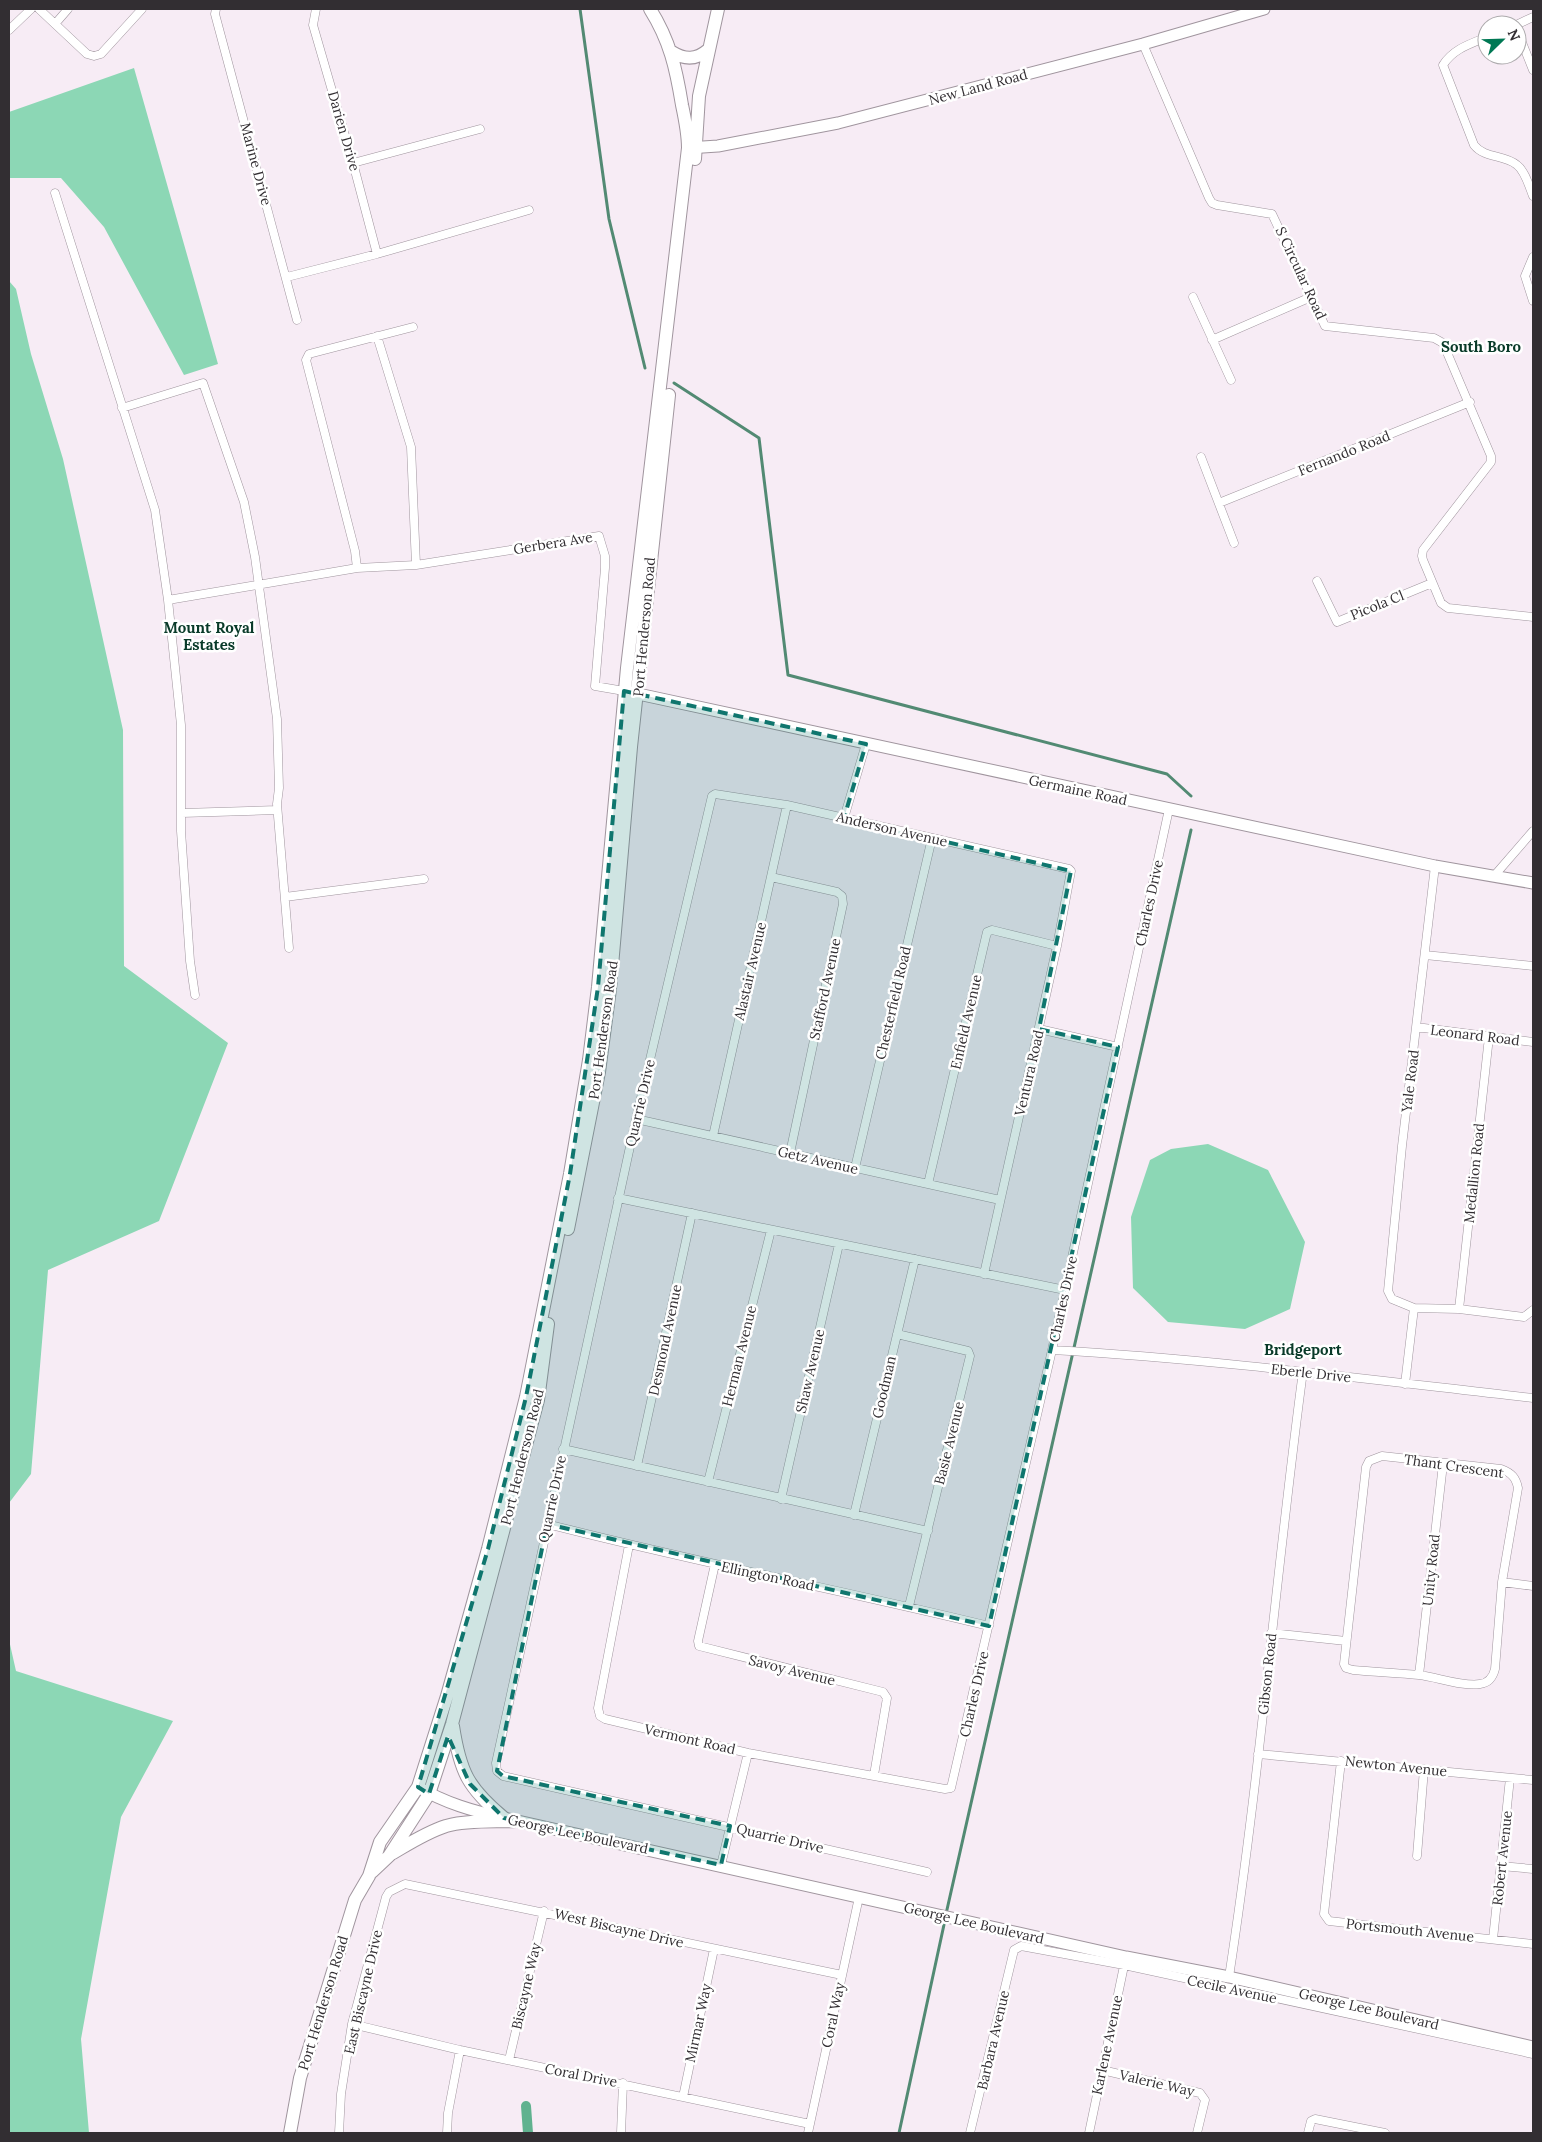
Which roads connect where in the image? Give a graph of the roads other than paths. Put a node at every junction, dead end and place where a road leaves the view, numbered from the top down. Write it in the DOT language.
graph roads {
  1 [pos="31,9"];
  2 [pos="39,9"];
  3 [pos="68,9"];
  4 [pos="142,9"];
  5 [pos="216,9"];
  6 [pos="316,9"];
  7 [pos="650,9"];
  8 [pos="718,9"];
  9 [pos="1264,9"];
  10 [pos="55,24"];
  11 [pos="9,30"];
  12 [pos="1477,41"];
  13 [pos="1143,44"];
  14 [pos="708,50"];
  15 [pos="672,52"];
  16 [pos="1527,55"];
  17 [pos="1533,70"];
  18 [pos="480,129"];
  19 [pos="692,148"];
  20 [pos="353,163"];
  21 [pos="55,193"];
  22 [pos="1533,196"];
  23 [pos="529,210"];
  24 [pos="377,254"];
  25 [pos="1533,257"];
  26 [pos="287,277"];
  27 [pos="1193,297"];
  28 [pos="1311,297"];
  29 [pos="1533,301"];
  30 [pos="297,320"];
  31 [pos="413,327"];
  32 [pos="377,336"];
  33 [pos="1212,340"];
  34 [pos="1231,380"];
  35 [pos="1470,402"];
  36 [pos="122,408"];
  37 [pos="1201,457"];
  38 [pos="1219,503"];
  39 [pos="1234,543"];
  40 [pos="416,565"];
  41 [pos="357,568"];
  42 [pos="1316,581"];
  43 [pos="1432,583"];
  44 [pos="259,584"];
  45 [pos="168,600"];
  46 [pos="1533,617"];
  47 [pos="624,691"];
  48 [pos="638,694"];
  49 [pos="866,744"];
  50 [pos="712,796"];
  51 [pos="787,806"];
  52 [pos="1169,809"];
  53 [pos="277,810"];
  54 [pos="182,813"];
  55 [pos="844,818"];
  56 [pos="1533,832"];
  57 [pos="932,838"];
  58 [pos="1435,866"];
  59 [pos="1071,871"];
  60 [pos="1494,876"];
  61 [pos="771,877"];
  62 [pos="424,879"];
  63 [pos="1533,882"];
  64 [pos="286,897"];
  65 [pos="1057,946"];
  66 [pos="289,948"];
  67 [pos="1425,955"];
  68 [pos="1533,966"];
  69 [pos="195,995"];
  70 [pos="1416,1027"];
  71 [pos="1039,1029"];
  72 [pos="1488,1037"];
  73 [pos="1533,1042"];
  74 [pos="1118,1048"];
  75 [pos="636,1119"];
  76 [pos="713,1136"];
  77 [pos="790,1153"];
  78 [pos="855,1168"];
  79 [pos="928,1184"];
  80 [pos="618,1198"];
  81 [pos="1000,1200"];
  82 [pos="692,1213"];
  83 [pos="771,1230"];
  84 [pos="839,1244"];
  85 [pos="915,1259"];
  86 [pos="984,1274"];
  87 [pos="1065,1290"];
  88 [pos="1414,1308"];
  89 [pos="1459,1309"];
  90 [pos="1533,1310"];
  91 [pos="897,1334"];
  92 [pos="1052,1350"];
  93 [pos="1302,1371"];
  94 [pos="1404,1384"];
  95 [pos="1533,1398"];
  96 [pos="563,1450"];
  97 [pos="1443,1464"];
  98 [pos="637,1466"];
  99 [pos="708,1482"];
  100 [pos="782,1499"];
  101 [pos="854,1515"];
  102 [pos="547,1524"];
  103 [pos="928,1532"];
  104 [pos="629,1545"];
  105 [pos="715,1564"];
  106 [pos="1502,1582"];
  107 [pos="1533,1586"];
  108 [pos="909,1606"];
  109 [pos="989,1626"];
  110 [pos="1271,1633"];
  111 [pos="1346,1641"];
  112 [pos="1419,1675"];
  113 [pos="452,1724"];
  114 [pos="748,1753"];
  115 [pos="1258,1754"];
  116 [pos="1340,1761"];
  117 [pos="1424,1769"];
  118 [pos="874,1775"];
  119 [pos="1510,1778"];
  120 [pos="1533,1780"];
  121 [pos="951,1788"];
  122 [pos="424,1790"];
  123 [pos="504,1818"];
  124 [pos="516,1821"];
  125 [pos="730,1826"];
  126 [pos="389,1856"];
  127 [pos="1417,1856"];
  128 [pos="721,1865"];
  129 [pos="1501,1866"];
  130 [pos="1533,1869"];
  131 [pos="927,1872"];
  132 [pos="369,1876"];
  133 [pos="397,1887"];
  134 [pos="859,1897"];
  135 [pos="544,1911"];
  136 [pos="1494,1939"];
  137 [pos="1533,1944"];
  138 [pos="1017,1947"];
  139 [pos="714,1949"];
  140 [pos="1125,1961"];
  141 [pos="842,1975"];
  142 [pos="1229,1977"];
  143 [pos="352,2024"];
  144 [pos="1533,2047"];
  145 [pos="460,2050"];
  146 [pos="1533,2054"];
  147 [pos="509,2060"];
  148 [pos="1102,2070"];
  149 [pos="623,2083"];
  150 [pos="683,2097"];
  151 [pos="810,2124"];
  152 [pos="290,2133"];
  153 [pos="338,2133"];
  154 [pos="447,2133"];
  155 [pos="621,2133"];
  156 [pos="808,2133"];
  157 [pos="970,2133"];
  158 [pos="1089,2133"];
  159 [pos="1197,2133"];
  160 [pos="1308,2133"];
  161 [pos="1385,2133"];
  1 -- 11 [label="street"];
  2 -- 10 [label="street"];
  3 -- 10 [label="street"];
  4 -- 10 [label="street"];
  5 -- 26 [label="street, Marine Drive"];
  6 -- 20 [label="street, Darien Drive"];
  7 -- 15 [label="main road"];
  8 -- 14 [label="main road"];
  9 -- 13 [label="street, New Land Road"];
  12 -- 22 [label="street"];
  13 -- 19 [label="street, New Land Road"];
  13 -- 28 [label="street, S Circular Road"];
  14 -- 15 [label="main road"];
  14 -- 19 [label="main road"];
  15 -- 19 [label="main road"];
  16 -- 17 [label="street"];
  18 -- 20 [label="street"];
  19 -- 47 [label="main road, Port Henderson Road"];
  19 -- 48 [label="main road, Port Henderson Road"];
  20 -- 24 [label="street, Darien Drive"];
  21 -- 36 [label="street"];
  23 -- 24 [label="street"];
  24 -- 26 [label="street"];
  25 -- 29 [label="street"];
  26 -- 30 [label="street, Marine Drive"];
  27 -- 33 [label="street"];
  28 -- 33 [label="street"];
  28 -- 35 [label="street, S Circular Road"];
  31 -- 32 [label="street"];
  32 -- 40 [label="street"];
  32 -- 41 [label="street"];
  33 -- 34 [label="street"];
  35 -- 38 [label="street, Fernando Road"];
  35 -- 43 [label="street, S Circular Road"];
  36 -- 44 [label="street"];
  36 -- 45 [label="street"];
  37 -- 38 [label="street"];
  38 -- 39 [label="street"];
  40 -- 41 [label="street, Gerbera Ave"];
  40 -- 47 [label="street, Gerbera Ave"];
  41 -- 44 [label="street, Gerbera Ave"];
  42 -- 43 [label="street, Picola Cl"];
  43 -- 46 [label="street, S Circular Road"];
  44 -- 45 [label="street, Gerbera Ave"];
  44 -- 53 [label="street"];
  45 -- 54 [label="street"];
  47 -- 48 [label="street, Germaine Road"];
  47 -- 122 [label="main road, Port Henderson Road"];
  48 -- 49 [label="street, Germaine Road"];
  48 -- 113 [label="main road, Port Henderson Road"];
  49 -- 52 [label="street, Germaine Road"];
  49 -- 55 [label="street"];
  50 -- 51 [label="street, Anderson Avenue"];
  50 -- 75 [label="street, Quarrie Drive"];
  51 -- 55 [label="street, Anderson Avenue"];
  51 -- 61 [label="street, Alastair Avenue"];
  52 -- 58 [label="street, Germaine Road"];
  52 -- 74 [label="street, Charles Drive"];
  53 -- 54 [label="street"];
  53 -- 64 [label="street"];
  54 -- 69 [label="street"];
  55 -- 57 [label="street, Anderson Avenue"];
  56 -- 60 [label="street"];
  57 -- 59 [label="street, Anderson Avenue"];
  57 -- 78 [label="street, Chesterfield Road"];
  58 -- 60 [label="street, Germaine Road"];
  58 -- 67 [label="street, Yale Road"];
  59 -- 65 [label="street, Ventura Road"];
  60 -- 63 [label="street, Germaine Road"];
  61 -- 76 [label="street, Alastair Avenue"];
  61 -- 77 [label="street, Stafford Avenue"];
  62 -- 64 [label="street"];
  64 -- 66 [label="street"];
  65 -- 71 [label="street, Ventura Road"];
  65 -- 79 [label="street, Enfield Avenue"];
  67 -- 68 [label="street"];
  67 -- 70 [label="street, Yale Road"];
  70 -- 72 [label="street, Leonard Road"];
  70 -- 88 [label="street, Yale Road"];
  71 -- 74 [label="street"];
  71 -- 81 [label="street, Ventura Road"];
  72 -- 73 [label="street, Leonard Road"];
  72 -- 89 [label="street, Medallion Road"];
  74 -- 87 [label="street, Charles Drive"];
  75 -- 76 [label="street, Getz Avenue"];
  75 -- 80 [label="street, Quarrie Drive"];
  76 -- 77 [label="street, Getz Avenue"];
  77 -- 78 [label="street, Getz Avenue"];
  78 -- 79 [label="street, Getz Avenue"];
  79 -- 81 [label="street, Getz Avenue"];
  80 -- 82 [label="street"];
  80 -- 96 [label="street, Quarrie Drive"];
  81 -- 86 [label="street, Ventura Road"];
  82 -- 83 [label="street"];
  82 -- 98 [label="street, Desmond Avenue"];
  83 -- 84 [label="street"];
  83 -- 99 [label="street, Herman Avenue"];
  84 -- 85 [label="street"];
  84 -- 100 [label="street, Shaw Avenue"];
  85 -- 86 [label="street"];
  85 -- 91 [label="street, Goodman"];
  86 -- 87 [label="street"];
  87 -- 92 [label="street, Charles Drive"];
  88 -- 89 [label="street"];
  88 -- 94 [label="street"];
  89 -- 90 [label="street"];
  91 -- 101 [label="street, Goodman"];
  91 -- 103 [label="street, Basie Avenue"];
  92 -- 93 [label="street, Eberle Drive"];
  92 -- 109 [label="street, Charles Drive"];
  93 -- 94 [label="street, Eberle Drive"];
  93 -- 110 [label="street, Gibson Road"];
  94 -- 95 [label="street, Eberle Drive"];
  96 -- 98 [label="street"];
  96 -- 102 [label="street, Quarrie Drive"];
  97 -- 106 [label="street, Thant Crescent"];
  97 -- 111 [label="street, Thant Crescent"];
  97 -- 112 [label="street, Unity Road"];
  98 -- 99 [label="street"];
  99 -- 100 [label="street"];
  100 -- 101 [label="street"];
  101 -- 103 [label="street"];
  102 -- 104 [label="street, Ellington Road"];
  102 -- 125 [label="street, Quarrie Drive"];
  103 -- 108 [label="street, Basie Avenue"];
  104 -- 105 [label="street, Ellington Road"];
  104 -- 114 [label="street, Vermont Road"];
  105 -- 108 [label="street, Ellington Road"];
  105 -- 118 [label="street, Savoy Avenue"];
  106 -- 107 [label="street"];
  106 -- 112 [label="street, Thant Crescent"];
  108 -- 109 [label="street, Ellington Road"];
  109 -- 121 [label="street, Charles Drive"];
  110 -- 111 [label="street"];
  110 -- 115 [label="street, Gibson Road"];
  111 -- 112 [label="street, Thant Crescent"];
  113 -- 122 [label="main road, Port Henderson Road"];
  113 -- 123 [label="main road"];
  114 -- 118 [label="street, Vermont Road"];
  114 -- 125 [label="street"];
  115 -- 116 [label="street, Newton Avenue"];
  115 -- 142 [label="street, Gibson Road"];
  116 -- 117 [label="street, Newton Avenue"];
  116 -- 136 [label="street, Portsmouth Avenue"];
  117 -- 119 [label="street, Newton Avenue"];
  117 -- 127 [label="street"];
  118 -- 121 [label="street, Vermont Road"];
  119 -- 120 [label="street, Newton Avenue"];
  119 -- 129 [label="street, Robert Avenue"];
  122 -- 123 [label="street, George Lee Boulevard"];
  122 -- 126 [label="main road, Port Henderson Road"];
  122 -- 132 [label="main road, Port Henderson Road"];
  123 -- 124 [label="street, George Lee Boulevard"];
  124 -- 126 [label="main road"];
  124 -- 128 [label="street, George Lee Boulevard"];
  125 -- 128 [label="street"];
  125 -- 131 [label="street, Quarrie Drive"];
  126 -- 132 [label="main road, Port Henderson Road"];
  128 -- 134 [label="street, George Lee Boulevard"];
  129 -- 130 [label="street"];
  129 -- 136 [label="street, Robert Avenue"];
  132 -- 152 [label="main road, Port Henderson Road"];
  133 -- 135 [label="street, West Biscayne Drive"];
  133 -- 143 [label="street, East Biscayne Drive"];
  134 -- 140 [label="street, George Lee Boulevard"];
  134 -- 141 [label="street, Coral Way"];
  135 -- 139 [label="street, West Biscayne Drive"];
  135 -- 147 [label="street, Biscayne Way"];
  136 -- 137 [label="street, Portsmouth Avenue"];
  138 -- 140 [label="street, Cecile Avenue"];
  138 -- 157 [label="street, Barbara Avenue"];
  139 -- 141 [label="street, West Biscayne Drive"];
  139 -- 150 [label="street, Mirmar Way"];
  140 -- 142 [label="street, George Lee Boulevard"];
  140 -- 146 [label="street, Cecile Avenue"];
  140 -- 148 [label="street, Karlene Avenue"];
  141 -- 151 [label="street, Coral Way"];
  142 -- 144 [label="street, George Lee Boulevard"];
  143 -- 145 [label="street, Coral Drive"];
  143 -- 153 [label="street, East Biscayne Drive"];
  145 -- 147 [label="street, Coral Drive"];
  145 -- 154 [label="street"];
  147 -- 149 [label="street, Coral Drive"];
  148 -- 158 [label="street, Karlene Avenue"];
  148 -- 159 [label="street, Valerie Way"];
  149 -- 150 [label="street, Coral Drive"];
  149 -- 155 [label="street"];
  150 -- 151 [label="street, Coral Drive"];
  151 -- 156 [label="street, Coral Way"];
  160 -- 161 [label="street"];
}
